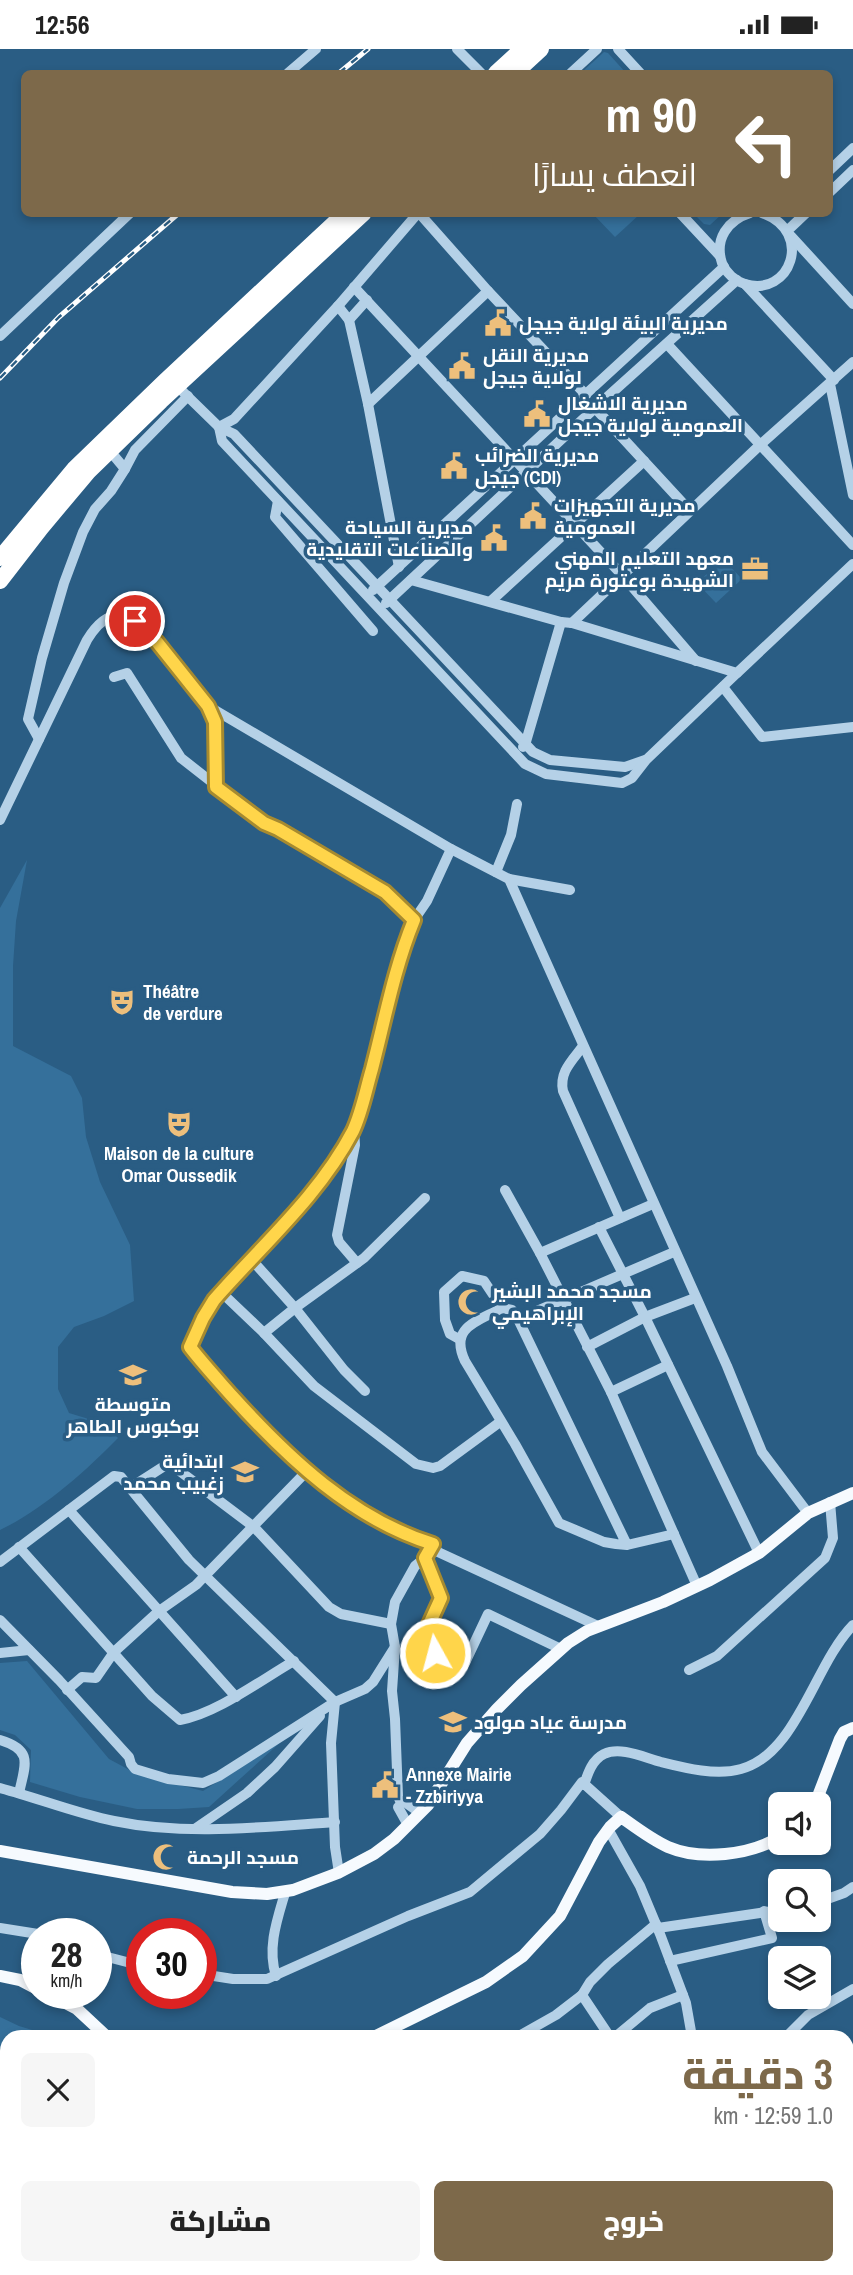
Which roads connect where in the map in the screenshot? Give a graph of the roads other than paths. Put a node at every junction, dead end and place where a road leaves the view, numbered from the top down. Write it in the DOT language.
graph roads {
  1 [pos="316,49"];
  2 [pos="457,49"];
  3 [pos="522,49"];
  4 [pos="541,49"];
  5 [pos="597,49"];
  6 [pos="618,49"];
  7 [pos="292,70"];
  8 [pos="478,70"];
  9 [pos="499,70"];
  10 [pos="517,70"];
  11 [pos="573,70"];
  12 [pos="637,70"];
  13 [pos="853,148"];
  14 [pos="833,167"];
  15 [pos="853,170"];
  16 [pos="833,189"];
  17 [pos="126,217"];
  18 [pos="341,217"];
  19 [pos="360,217"];
  20 [pos="415,217"];
  21 [pos="423,217"];
  22 [pos="683,217"];
  23 [pos="739,217"];
  24 [pos="775,217"];
  25 [pos="802,217"];
  26 [pos="788,233"];
  27 [pos="722,262"];
  28 [pos="741,282"];
  29 [pos="354,287"];
  30 [pos="488,291"];
  31 [pos="367,300"];
  32 [pos="853,304"];
  33 [pos="338,306"];
  34 [pos="349,320"];
  35 [pos="0,336"];
  36 [pos="667,344"];
  37 [pos="420,356"];
  38 [pos="853,362"];
  39 [pos="832,382"];
  40 [pos="183,391"];
  41 [pos="586,395"];
  42 [pos="368,404"];
  43 [pos="166,406"];
  44 [pos="595,408"];
  45 [pos="219,427"];
  46 [pos="760,445"];
  47 [pos="110,451"];
  48 [pos="514,461"];
  49 [pos="644,461"];
  50 [pos="125,469"];
  51 [pos="525,473"];
  52 [pos="853,495"];
  53 [pos="278,501"];
  54 [pos="690,511"];
  55 [pos="574,526"];
  56 [pos="853,545"];
  57 [pos="0,558"];
  58 [pos="853,564"];
  59 [pos="395,571"];
  60 [pos="365,572"];
  61 [pos="622,575"];
  62 [pos="0,581"];
  63 [pos="410,582"];
  64 [pos="356,583"];
  65 [pos="378,586"];
  66 [pos="343,596"];
  67 [pos="368,596"];
  68 [pos="390,600"];
  69 [pos="491,601"];
  70 [pos="380,609"];
  71 [pos="567,622"];
  72 [pos="373,631"];
  73 [pos="696,660"];
  74 [pos="737,673"];
  75 [pos="114,677"];
  76 [pos="723,687"];
  77 [pos="208,706"];
  78 [pos="853,727"];
  79 [pos="39,739"];
  80 [pos="525,745"];
  81 [pos="515,753"];
  82 [pos="646,760"];
  83 [pos="216,787"];
  84 [pos="517,804"];
  85 [pos="0,820"];
  86 [pos="451,849"];
  87 [pos="496,872"];
  88 [pos="509,879"];
  89 [pos="570,890"];
  90 [pos="414,920"];
  91 [pos="583,1046"];
  92 [pos="354,1129"];
  93 [pos="505,1190"];
  94 [pos="425,1198"];
  95 [pos="653,1204"];
  96 [pos="620,1218"];
  97 [pos="599,1227"];
  98 [pos="674,1252"];
  99 [pos="540,1253"];
  100 [pos="251,1259"];
  101 [pos="357,1263"];
  102 [pos="624,1274"];
  103 [pos="221,1292"];
  104 [pos="695,1298"];
  105 [pos="563,1300"];
  106 [pos="295,1308"];
  107 [pos="502,1308"];
  108 [pos="645,1317"];
  109 [pos="518,1319"];
  110 [pos="264,1333"];
  111 [pos="458,1334"];
  112 [pos="587,1347"];
  113 [pos="668,1365"];
  114 [pos="365,1391"];
  115 [pos="611,1392"];
  116 [pos="500,1422"];
  117 [pos="307,1471"];
  118 [pos="130,1488"];
  119 [pos="853,1493"];
  120 [pos="830,1502"];
  121 [pos="69,1510"];
  122 [pos="808,1513"];
  123 [pos="254,1527"];
  124 [pos="674,1534"];
  125 [pos="433,1544"];
  126 [pos="628,1545"];
  127 [pos="19,1547"];
  128 [pos="759,1553"];
  129 [pos="425,1558"];
  130 [pos="0,1562"];
  131 [pos="205,1576"];
  132 [pos="697,1586"];
  133 [pos="159,1611"];
  134 [pos="0,1619"];
  135 [pos="391,1624"];
  136 [pos="853,1625"];
  137 [pos="598,1626"];
  138 [pos="394,1647"];
  139 [pos="561,1649"];
  140 [pos="29,1650"];
  141 [pos="114,1652"];
  142 [pos="0,1653"];
  143 [pos="294,1661"];
  144 [pos="689,1670"];
  145 [pos="68,1690"];
  146 [pos="236,1697"];
  147 [pos="335,1702"];
  148 [pos="853,1728"];
  149 [pos="0,1740"];
  150 [pos="584,1784"];
  151 [pos="0,1788"];
  152 [pos="820,1792"];
  153 [pos="19,1793"];
  154 [pos="398,1807"];
  155 [pos="420,1813"];
  156 [pos="621,1817"];
  157 [pos="335,1822"];
  158 [pos="408,1825"];
  159 [pos="196,1828"];
  160 [pos="608,1829"];
  161 [pos="768,1843"];
  162 [pos="0,1851"];
  163 [pos="339,1873"];
  164 [pos="853,1887"];
  165 [pos="285,1893"];
  166 [pos="831,1898"];
  167 [pos="764,1912"];
  168 [pos="768,1912"];
  169 [pos="657,1926"];
  170 [pos="0,1928"];
  171 [pos="21,1931"];
  172 [pos="670,1961"];
  173 [pos="0,1976"];
  174 [pos="217,1976"];
  175 [pos="276,1976"];
  176 [pos="21,1981"];
  177 [pos="853,1989"];
  178 [pos="582,1995"];
  179 [pos="683,1995"];
  180 [pos="77,2009"];
  181 [pos="100,2030"];
  182 [pos="388,2030"];
  183 [pos="529,2030"];
  184 [pos="608,2030"];
  185 [pos="622,2030"];
  186 [pos="691,2030"];
  187 [pos="793,2030"];
  1 -- 7 [label="street"];
  2 -- 8 [label="street"];
  3 -- 9 [label="highway"];
  4 -- 10 [label="highway"];
  5 -- 11 [label="street"];
  6 -- 12 [label="street"];
  13 -- 14 [label="street"];
  15 -- 16 [label="street"];
  17 -- 35 [label="street"];
  18 -- 57 [label="highway"];
  19 -- 40 [label="highway"];
  20 -- 29 [label="street"];
  21 -- 30 [label="street"];
  22 -- 27 [label="street"];
  23 -- 27 [label="street"];
  24 -- 26 [label="street"];
  25 -- 26 [label="street"];
  26 -- 28 [label="street"];
  26 -- 32 [label="street"];
  27 -- 28 [label="street"];
  27 -- 41 [label="street"];
  28 -- 36 [label="street"];
  28 -- 39 [label="street"];
  29 -- 31 [label="street"];
  29 -- 33 [label="street"];
  30 -- 37 [label="street"];
  30 -- 41 [label="street"];
  31 -- 34 [label="street"];
  31 -- 37 [label="street"];
  33 -- 34 [label="street"];
  33 -- 45 [label="street"];
  34 -- 42 [label="street"];
  36 -- 44 [label="street"];
  36 -- 46 [label="street"];
  37 -- 42 [label="street"];
  37 -- 48 [label="street"];
  38 -- 39 [label="street"];
  39 -- 46 [label="street"];
  39 -- 52 [label="street"];
  40 -- 43 [label="highway"];
  40 -- 45 [label="street"];
  41 -- 48 [label="street"];
  42 -- 59 [label="street"];
  43 -- 47 [label="highway"];
  43 -- 50 [label="street"];
  44 -- 49 [label="street"];
  44 -- 51 [label="street"];
  45 -- 53 [label="street"];
  45 -- 60 [label="street"];
  46 -- 54 [label="street"];
  46 -- 56 [label="street"];
  47 -- 50 [label="street"];
  47 -- 62 [label="highway"];
  48 -- 51 [label="street"];
  48 -- 59 [label="street"];
  49 -- 54 [label="street"];
  49 -- 55 [label="street"];
  50 -- 79 [label="street"];
  51 -- 55 [label="street"];
  51 -- 63 [label="street"];
  53 -- 64 [label="street"];
  53 -- 66 [label="street"];
  54 -- 61 [label="street"];
  55 -- 61 [label="street"];
  55 -- 69 [label="street"];
  58 -- 74 [label="street"];
  59 -- 60 [label="street"];
  59 -- 63 [label="street"];
  59 -- 65 [label="street"];
  60 -- 65 [label="street"];
  61 -- 71 [label="street"];
  61 -- 73 [label="street"];
  63 -- 68 [label="street"];
  63 -- 69 [label="street"];
  64 -- 66 [label="street"];
  64 -- 67 [label="street"];
  65 -- 67 [label="street"];
  65 -- 68 [label="street"];
  66 -- 72 [label="street"];
  67 -- 70 [label="street"];
  68 -- 70 [label="street"];
  68 -- 80 [label="street"];
  69 -- 71 [label="street"];
  70 -- 81 [label="street"];
  71 -- 73 [label="street"];
  71 -- 80 [label="street"];
  73 -- 74 [label="street"];
  74 -- 76 [label="street"];
  75 -- 83 [label="street"];
  76 -- 78 [label="street"];
  76 -- 82 [label="street"];
  77 -- 79 [label="street"];
  77 -- 83 [label="street"];
  77 -- 86 [label="street"];
  79 -- 85 [label="street"];
  80 -- 81 [label="street"];
  80 -- 82 [label="street"];
  81 -- 82 [label="street"];
  83 -- 90 [label="street"];
  84 -- 87 [label="street"];
  86 -- 87 [label="street"];
  86 -- 90 [label="street"];
  87 -- 88 [label="street"];
  88 -- 89 [label="street"];
  88 -- 91 [label="street"];
  90 -- 92 [label="street"];
  91 -- 95 [label="street"];
  91 -- 96 [label="street"];
  92 -- 100 [label="street"];
  92 -- 101 [label="street"];
  93 -- 99 [label="street"];
  94 -- 101 [label="street"];
  95 -- 96 [label="street"];
  95 -- 98 [label="street"];
  96 -- 97 [label="street"];
  97 -- 99 [label="street"];
  97 -- 102 [label="street"];
  98 -- 102 [label="street"];
  98 -- 104 [label="street"];
  99 -- 105 [label="street"];
  100 -- 103 [label="street"];
  100 -- 106 [label="street"];
  101 -- 106 [label="street"];
  102 -- 105 [label="street"];
  102 -- 108 [label="street"];
  103 -- 110 [label="street"];
  103 -- 117 [label="street"];
  104 -- 108 [label="street"];
  104 -- 122 [label="street"];
  105 -- 109 [label="street"];
  105 -- 112 [label="street"];
  106 -- 110 [label="street"];
  106 -- 114 [label="street"];
  107 -- 109 [label="street"];
  107 -- 111 [label="street"];
  107 -- 111 [label="street"];
  108 -- 112 [label="street"];
  108 -- 113 [label="street"];
  109 -- 126 [label="street"];
  110 -- 116 [label="street"];
  111 -- 116 [label="street"];
  112 -- 115 [label="street"];
  113 -- 115 [label="street"];
  113 -- 128 [label="street"];
  115 -- 124 [label="street"];
  116 -- 126 [label="street"];
  117 -- 123 [label="street"];
  117 -- 125 [label="street"];
  118 -- 121 [label="street"];
  118 -- 123 [label="street"];
  118 -- 131 [label="street"];
  119 -- 120 [label="main road"];
  120 -- 122 [label="main road"];
  120 -- 144 [label="street"];
  121 -- 127 [label="street"];
  121 -- 133 [label="street"];
  122 -- 128 [label="main road"];
  123 -- 131 [label="street"];
  123 -- 135 [label="street"];
  124 -- 126 [label="street"];
  124 -- 132 [label="street"];
  125 -- 129 [label="street"];
  125 -- 137 [label="street"];
  127 -- 130 [label="street"];
  127 -- 141 [label="street"];
  128 -- 132 [label="main road"];
  129 -- 135 [label="street"];
  129 -- 139 [label="street"];
  131 -- 133 [label="street"];
  131 -- 143 [label="street"];
  132 -- 137 [label="main road"];
  133 -- 141 [label="street"];
  133 -- 146 [label="street"];
  134 -- 140 [label="street"];
  135 -- 138 [label="street"];
  136 -- 150 [label="street"];
  137 -- 139 [label="main road"];
  138 -- 147 [label="street"];
  138 -- 155 [label="street"];
  139 -- 155 [label="main road"];
  140 -- 142 [label="street"];
  140 -- 145 [label="street"];
  141 -- 145 [label="street"];
  141 -- 146 [label="street"];
  143 -- 146 [label="street"];
  143 -- 147 [label="street"];
  145 -- 147 [label="street"];
  147 -- 157 [label="street"];
  147 -- 159 [label="street"];
  148 -- 152 [label="main road"];
  149 -- 153 [label="street"];
  150 -- 156 [label="street"];
  150 -- 175 [label="street"];
  151 -- 153 [label="street"];
  153 -- 159 [label="street"];
  154 -- 158 [label="street"];
  155 -- 158 [label="main road"];
  156 -- 160 [label="main road"];
  156 -- 161 [label="main road"];
  157 -- 159 [label="street"];
  157 -- 163 [label="street"];
  158 -- 163 [label="main road"];
  160 -- 169 [label="street"];
  160 -- 182 [label="main road"];
  162 -- 165 [label="main road"];
  163 -- 165 [label="main road"];
  164 -- 166 [label="street"];
  165 -- 175 [label="street"];
  167 -- 168 [label="street"];
  167 -- 169 [label="street"];
  167 -- 172 [label="street"];
  169 -- 172 [label="street"];
  169 -- 178 [label="street"];
  170 -- 171 [label="street"];
  172 -- 179 [label="street"];
  173 -- 176 [label="main road"];
  174 -- 175 [label="street"];
  177 -- 187 [label="street"];
  178 -- 183 [label="street"];
  178 -- 184 [label="street"];
  179 -- 185 [label="street"];
  179 -- 186 [label="street"];
  180 -- 181 [label="main road"];
}
